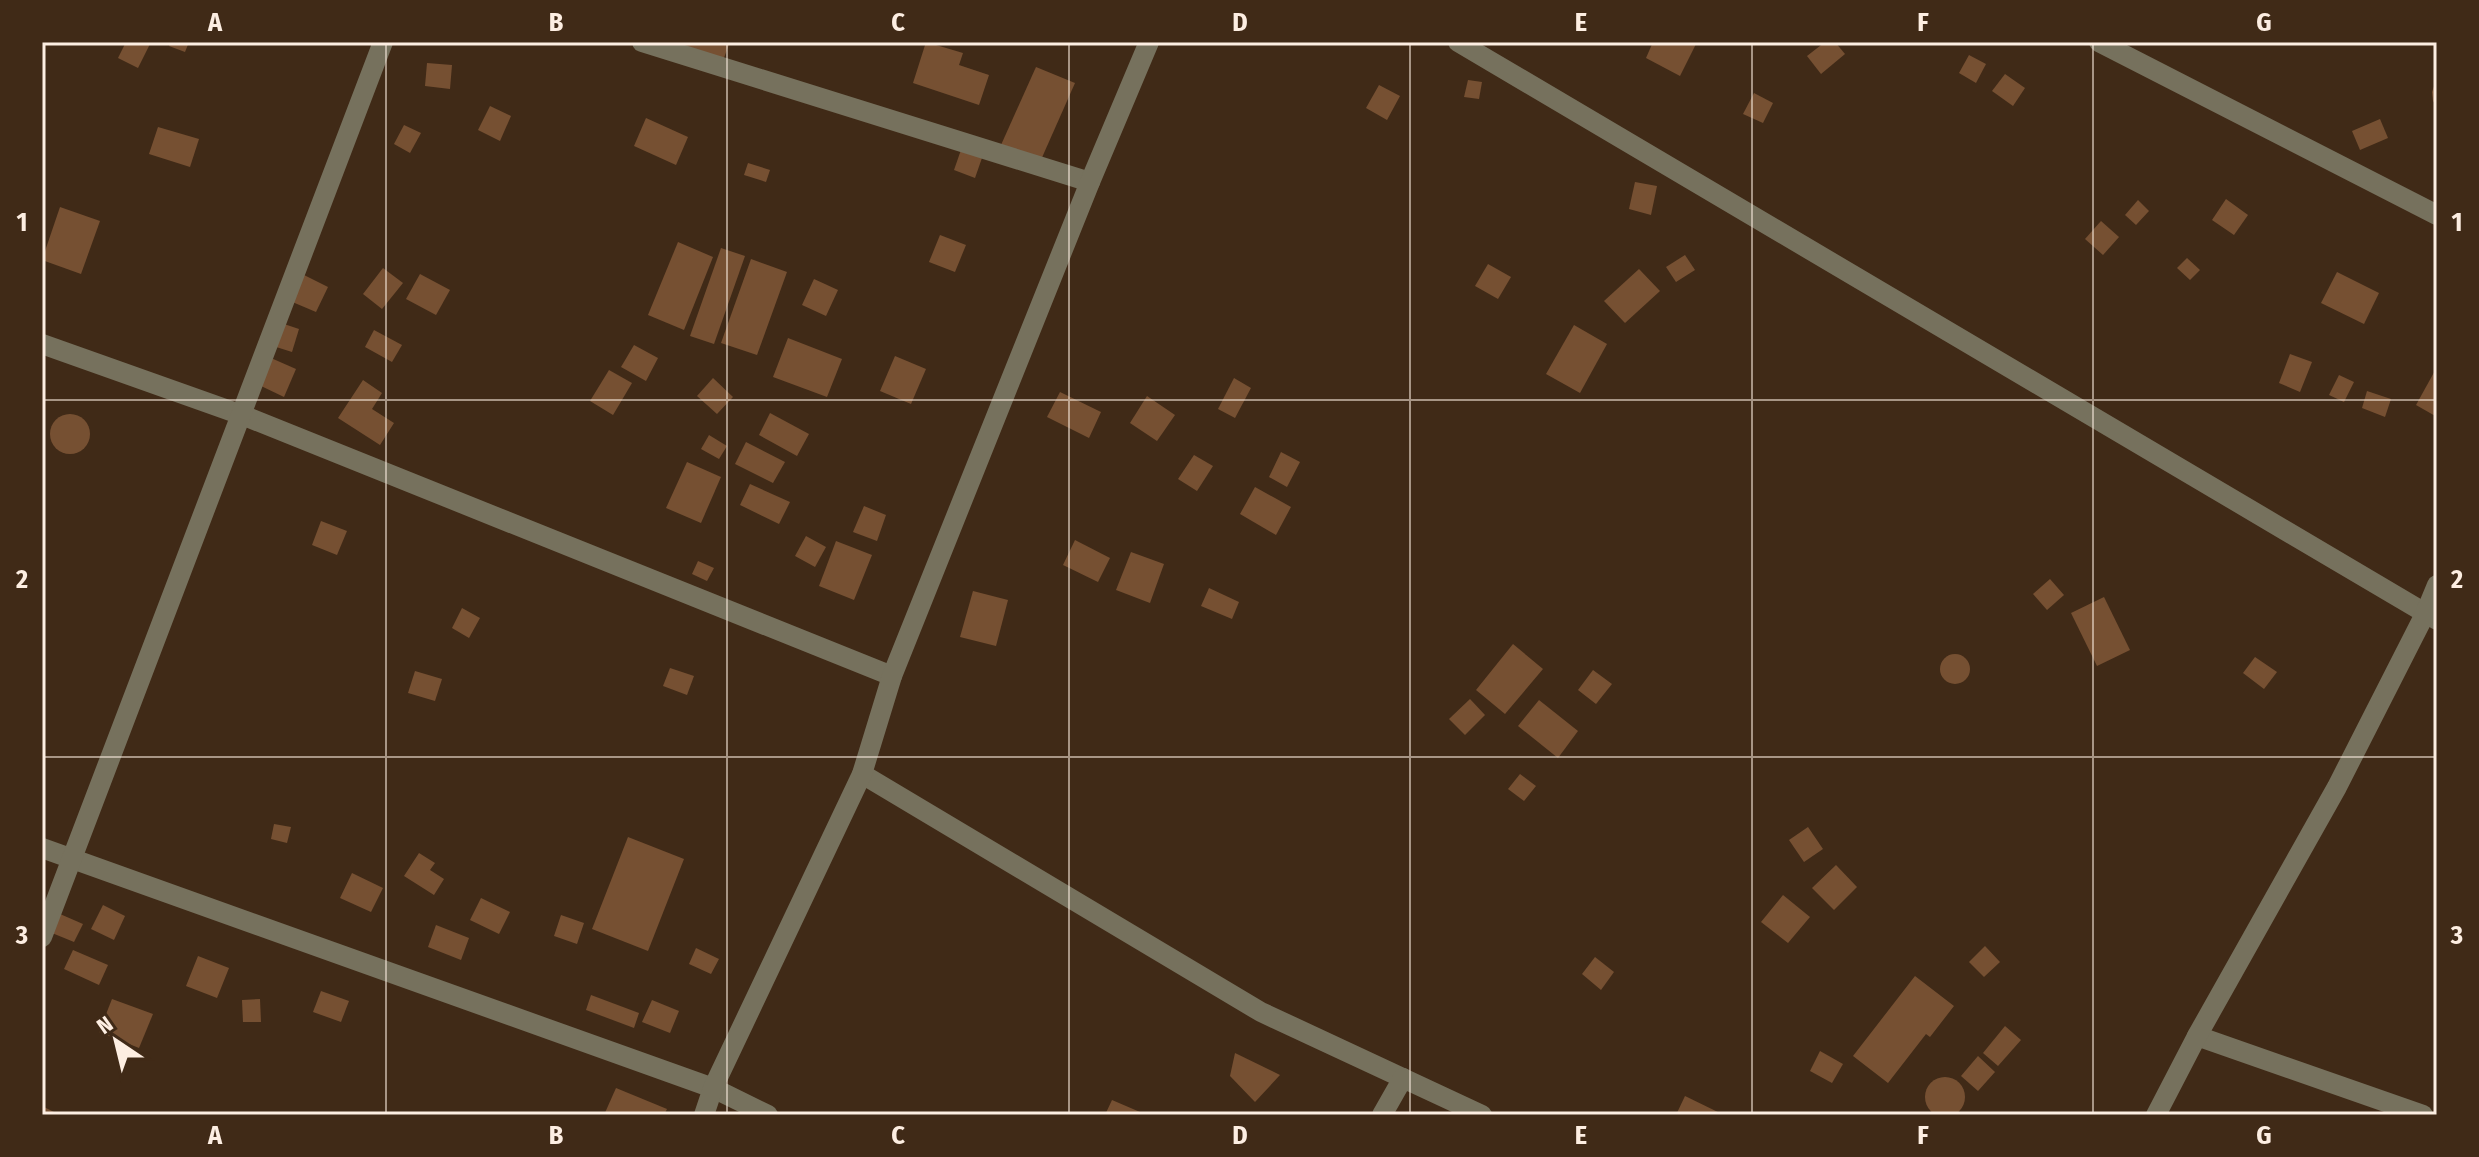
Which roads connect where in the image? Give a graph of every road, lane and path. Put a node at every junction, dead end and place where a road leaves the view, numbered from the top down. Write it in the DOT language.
graph roads {
  1 [pos="383,42"];
  2 [pos="642,42"];
  3 [pos="1149,42"];
  4 [pos="1458,42"];
  5 [pos="2099,42"];
  6 [pos="1090,182"];
  7 [pos="2437,215"];
  8 [pos="42,344"];
  9 [pos="242,415"];
  10 [pos="2437,585"];
  11 [pos="2431,617"];
  12 [pos="892,676"];
  13 [pos="862,774"];
  14 [pos="42,848"];
  15 [pos="72,858"];
  16 [pos="42,937"];
  17 [pos="2197,1036"];
  18 [pos="1403,1078"];
  19 [pos="713,1088"];
  20 [pos="704,1115"];
  21 [pos="768,1115"];
  22 [pos="1382,1115"];
  23 [pos="1482,1115"];
  24 [pos="2156,1115"];
  25 [pos="2423,1115"];
  1 -- 9 [label="street"];
  2 -- 6 [label="street"];
  3 -- 6 [label="street"];
  4 -- 11 [label="street"];
  5 -- 7 [label="street"];
  6 -- 12 [label="street"];
  8 -- 9 [label="street"];
  9 -- 12 [label="street"];
  9 -- 15 [label="street"];
  10 -- 11 [label="street"];
  11 -- 17 [label="street"];
  12 -- 13 [label="street"];
  13 -- 18 [label="street"];
  13 -- 19 [label="street"];
  14 -- 15 [label="street"];
  15 -- 16 [label="street"];
  15 -- 19 [label="street"];
  17 -- 24 [label="street"];
  17 -- 25 [label="street"];
  18 -- 22 [label="street"];
  18 -- 23 [label="street"];
  19 -- 20 [label="street"];
  19 -- 21 [label="street"];
}
